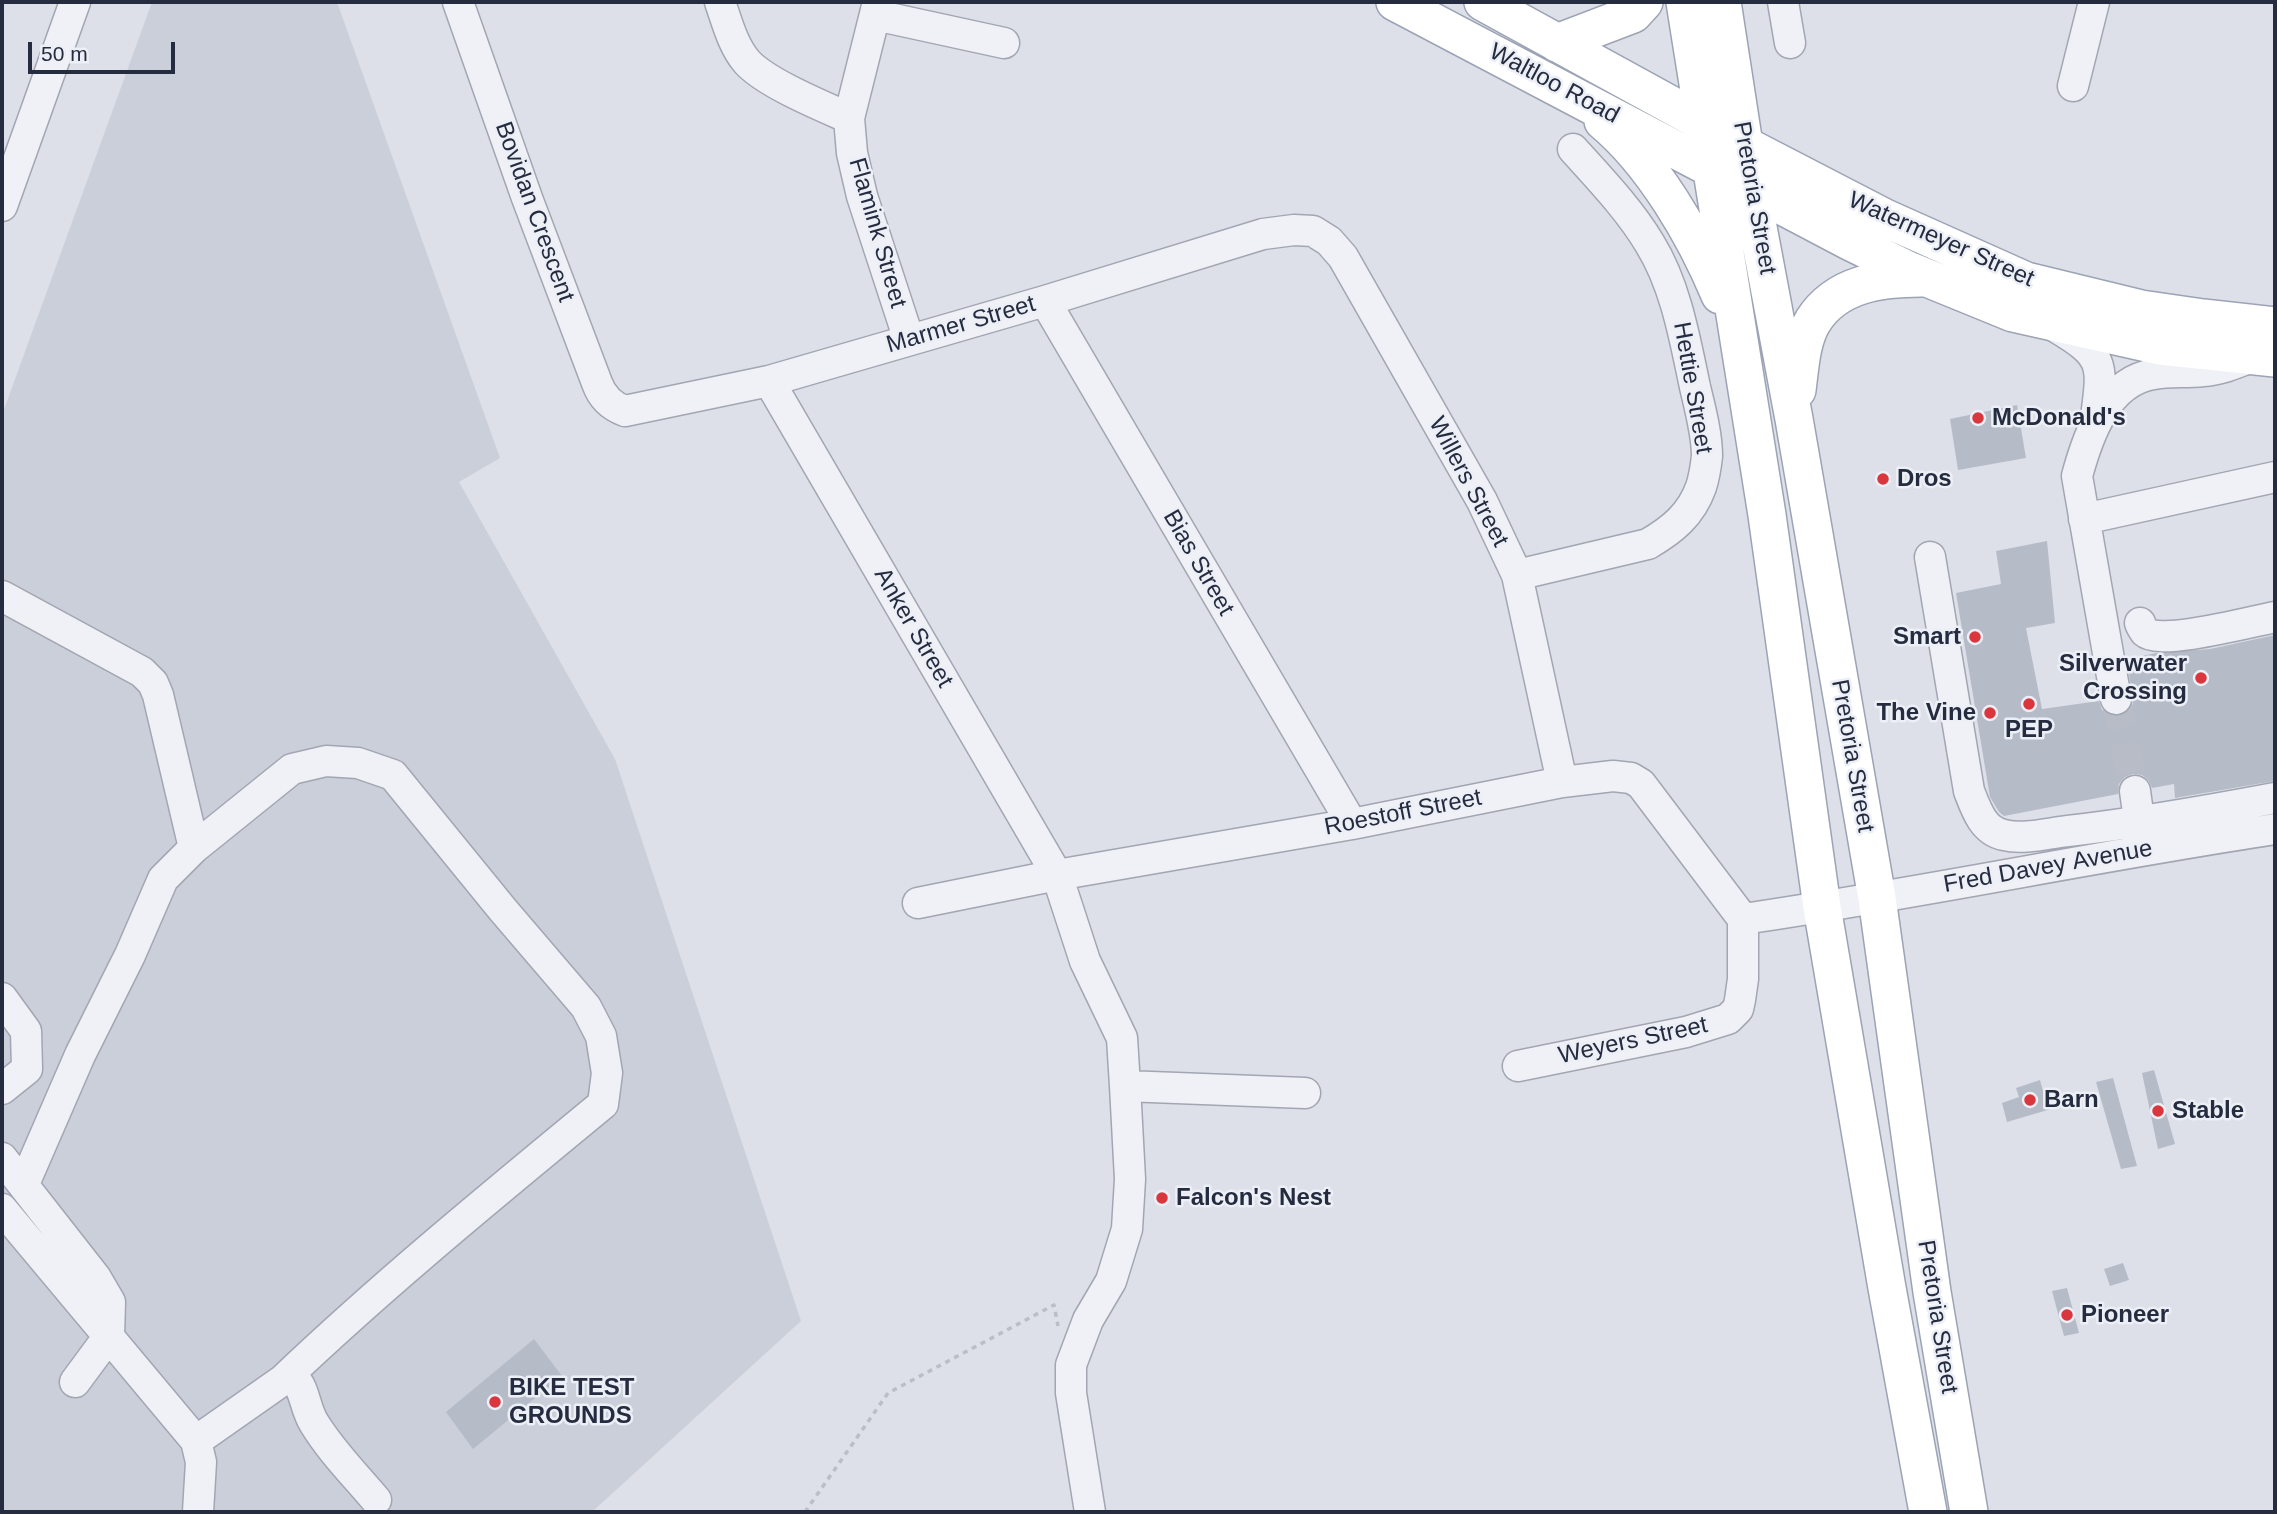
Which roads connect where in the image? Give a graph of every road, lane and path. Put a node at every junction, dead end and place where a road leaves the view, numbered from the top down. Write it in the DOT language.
graph roads {
  1 [pos="75,2"];
  2 [pos="458,2"];
  3 [pos="720,2"];
  4 [pos="1395,2"];
  5 [pos="1483,2"];
  6 [pos="1644,2"];
  7 [pos="1685,2"];
  8 [pos="1723,2"];
  9 [pos="1783,2"];
  10 [pos="2094,2"];
  11 [pos="877,8"];
  12 [pos="1004,43"];
  13 [pos="1557,43"];
  14 [pos="1790,43"];
  15 [pos="2073,86"];
  16 [pos="1563,88"];
  17 [pos="849,118"];
  18 [pos="1704,124"];
  19 [pos="1744,145"];
  20 [pos="1573,149"];
  21 [pos="1712,169"];
  22 [pos="1751,190"];
  23 [pos="2,206"];
  24 [pos="1294,230"];
  25 [pos="1930,278"];
  26 [pos="1045,301"];
  27 [pos="2041,319"];
  28 [pos="2275,326"];
  29 [pos="909,340"];
  30 [pos="2264,357"];
  31 [pos="1746,376"];
  32 [pos="769,381"];
  33 [pos="625,411"];
  34 [pos="1794,418"];
  35 [pos="2095,425"];
  36 [pos="2275,477"];
  37 [pos="2084,519"];
  38 [pos="1930,557"];
  39 [pos="1517,575"];
  40 [pos="2,596"];
  41 [pos="2275,617"];
  42 [pos="2140,623"];
  43 [pos="2116,699"];
  44 [pos="1562,782"];
  45 [pos="2135,791"];
  46 [pos="2275,798"];
  47 [pos="1352,824"];
  48 [pos="2275,829"];
  49 [pos="2141,836"];
  50 [pos="194,848"];
  51 [pos="1057,875"];
  52 [pos="1877,898"];
  53 [pos="918,903"];
  54 [pos="1822,907"];
  55 [pos="1743,919"];
  56 [pos="2,998"];
  57 [pos="1518,1066"];
  58 [pos="1125,1086"];
  59 [pos="2,1089"];
  60 [pos="1305,1093"];
  61 [pos="2,1158"];
  62 [pos="24,1184"];
  63 [pos="2,1209"];
  64 [pos="2,1241"];
  65 [pos="1059,1331"];
  66 [pos="106,1343"];
  67 [pos="283,1380"];
  68 [pos="75,1382"];
  69 [pos="196,1441"];
  70 [pos="376,1500"];
  71 [pos="184,1512"];
  72 [pos="198,1512"];
  73 [pos="805,1512"];
  74 [pos="1090,1512"];
  75 [pos="1928,1512"];
  76 [pos="1969,1512"];
  1 -- 23 [label="street"];
  2 -- 33 [label="street, Bovidan Crescent"];
  3 -- 17 [label="street"];
  4 -- 16 [label="main road, Waltloo Road"];
  5 -- 13 [label="main road, Waltloo Road"];
  6 -- 13 [label="main road"];
  7 -- 18 [label="main road, Pretoria Street"];
  8 -- 19 [label="main road, Pretoria Street"];
  9 -- 14 [label="street"];
  10 -- 15 [label="street"];
  11 -- 12 [label="street"];
  11 -- 17 [label="street, Flamink Street"];
  13 -- 18 [label="main road, Waltloo Road"];
  16 -- 21 [label="main road, Waltloo Road"];
  16 -- 31 [label="main road"];
  17 -- 29 [label="street, Flamink Street"];
  18 -- 19 [label="main road, Watermeyer Street"];
  18 -- 21 [label="main road, Pretoria Street"];
  19 -- 22 [label="main road, Pretoria Street"];
  19 -- 28 [label="main road, Watermeyer Street"];
  20 -- 39 [label="street, Hettie Street"];
  21 -- 22 [label="main road, Watermeyer Street"];
  21 -- 31 [label="main road, Pretoria Street"];
  22 -- 25 [label="main road, Watermeyer Street"];
  22 -- 34 [label="main road, Pretoria Street"];
  24 -- 26 [label="street, Marmer Street"];
  24 -- 39 [label="street, Willers Street"];
  25 -- 27 [label="main road, Watermeyer Street"];
  25 -- 34 [label="main road"];
  26 -- 29 [label="street, Marmer Street"];
  26 -- 47 [label="street, Bias Street"];
  27 -- 30 [label="main road, Watermeyer Street"];
  27 -- 35 [label="street"];
  29 -- 32 [label="street, Marmer Street"];
  30 -- 35 [label="street"];
  31 -- 54 [label="main road, Pretoria Street"];
  32 -- 33 [label="street, Marmer Street"];
  32 -- 51 [label="street, Anker Street"];
  34 -- 52 [label="main road, Pretoria Street"];
  35 -- 37 [label="street"];
  36 -- 37 [label="street"];
  37 -- 43 [label="street"];
  38 -- 49 [label="street"];
  39 -- 44 [label="street, Willers Street"];
  40 -- 50 [label="street"];
  41 -- 42 [label="street"];
  44 -- 47 [label="street, Roestoff Street"];
  44 -- 55 [label="street, Roestoff Street"];
  45 -- 49 [label="street"];
  46 -- 49 [label="street"];
  47 -- 51 [label="street, Roestoff Street"];
  48 -- 49 [label="street, Fred Davey Avenue"];
  49 -- 52 [label="street, Fred Davey Avenue"];
  50 -- 62 [label="street"];
  50 -- 67 [label="street"];
  51 -- 53 [label="street, Roestoff Street"];
  51 -- 58 [label="street, Anker Street"];
  52 -- 54 [label="street, Fred Davey Avenue"];
  52 -- 76 [label="main road, Pretoria Street"];
  54 -- 55 [label="street"];
  54 -- 75 [label="main road, Pretoria Street"];
  55 -- 57 [label="street, Weyers Street"];
  56 -- 59 [label="street"];
  58 -- 60 [label="street"];
  58 -- 74 [label="street, Anker Street"];
  61 -- 62 [label="street"];
  62 -- 66 [label="street"];
  63 -- 66 [label="street"];
  64 -- 66 [label="street"];
  65 -- 73 [label="path"];
  66 -- 68 [label="street"];
  66 -- 69 [label="street"];
  66 -- 71 [label="street"];
  67 -- 69 [label="street"];
  67 -- 70 [label="street"];
  69 -- 72 [label="street"];
}
